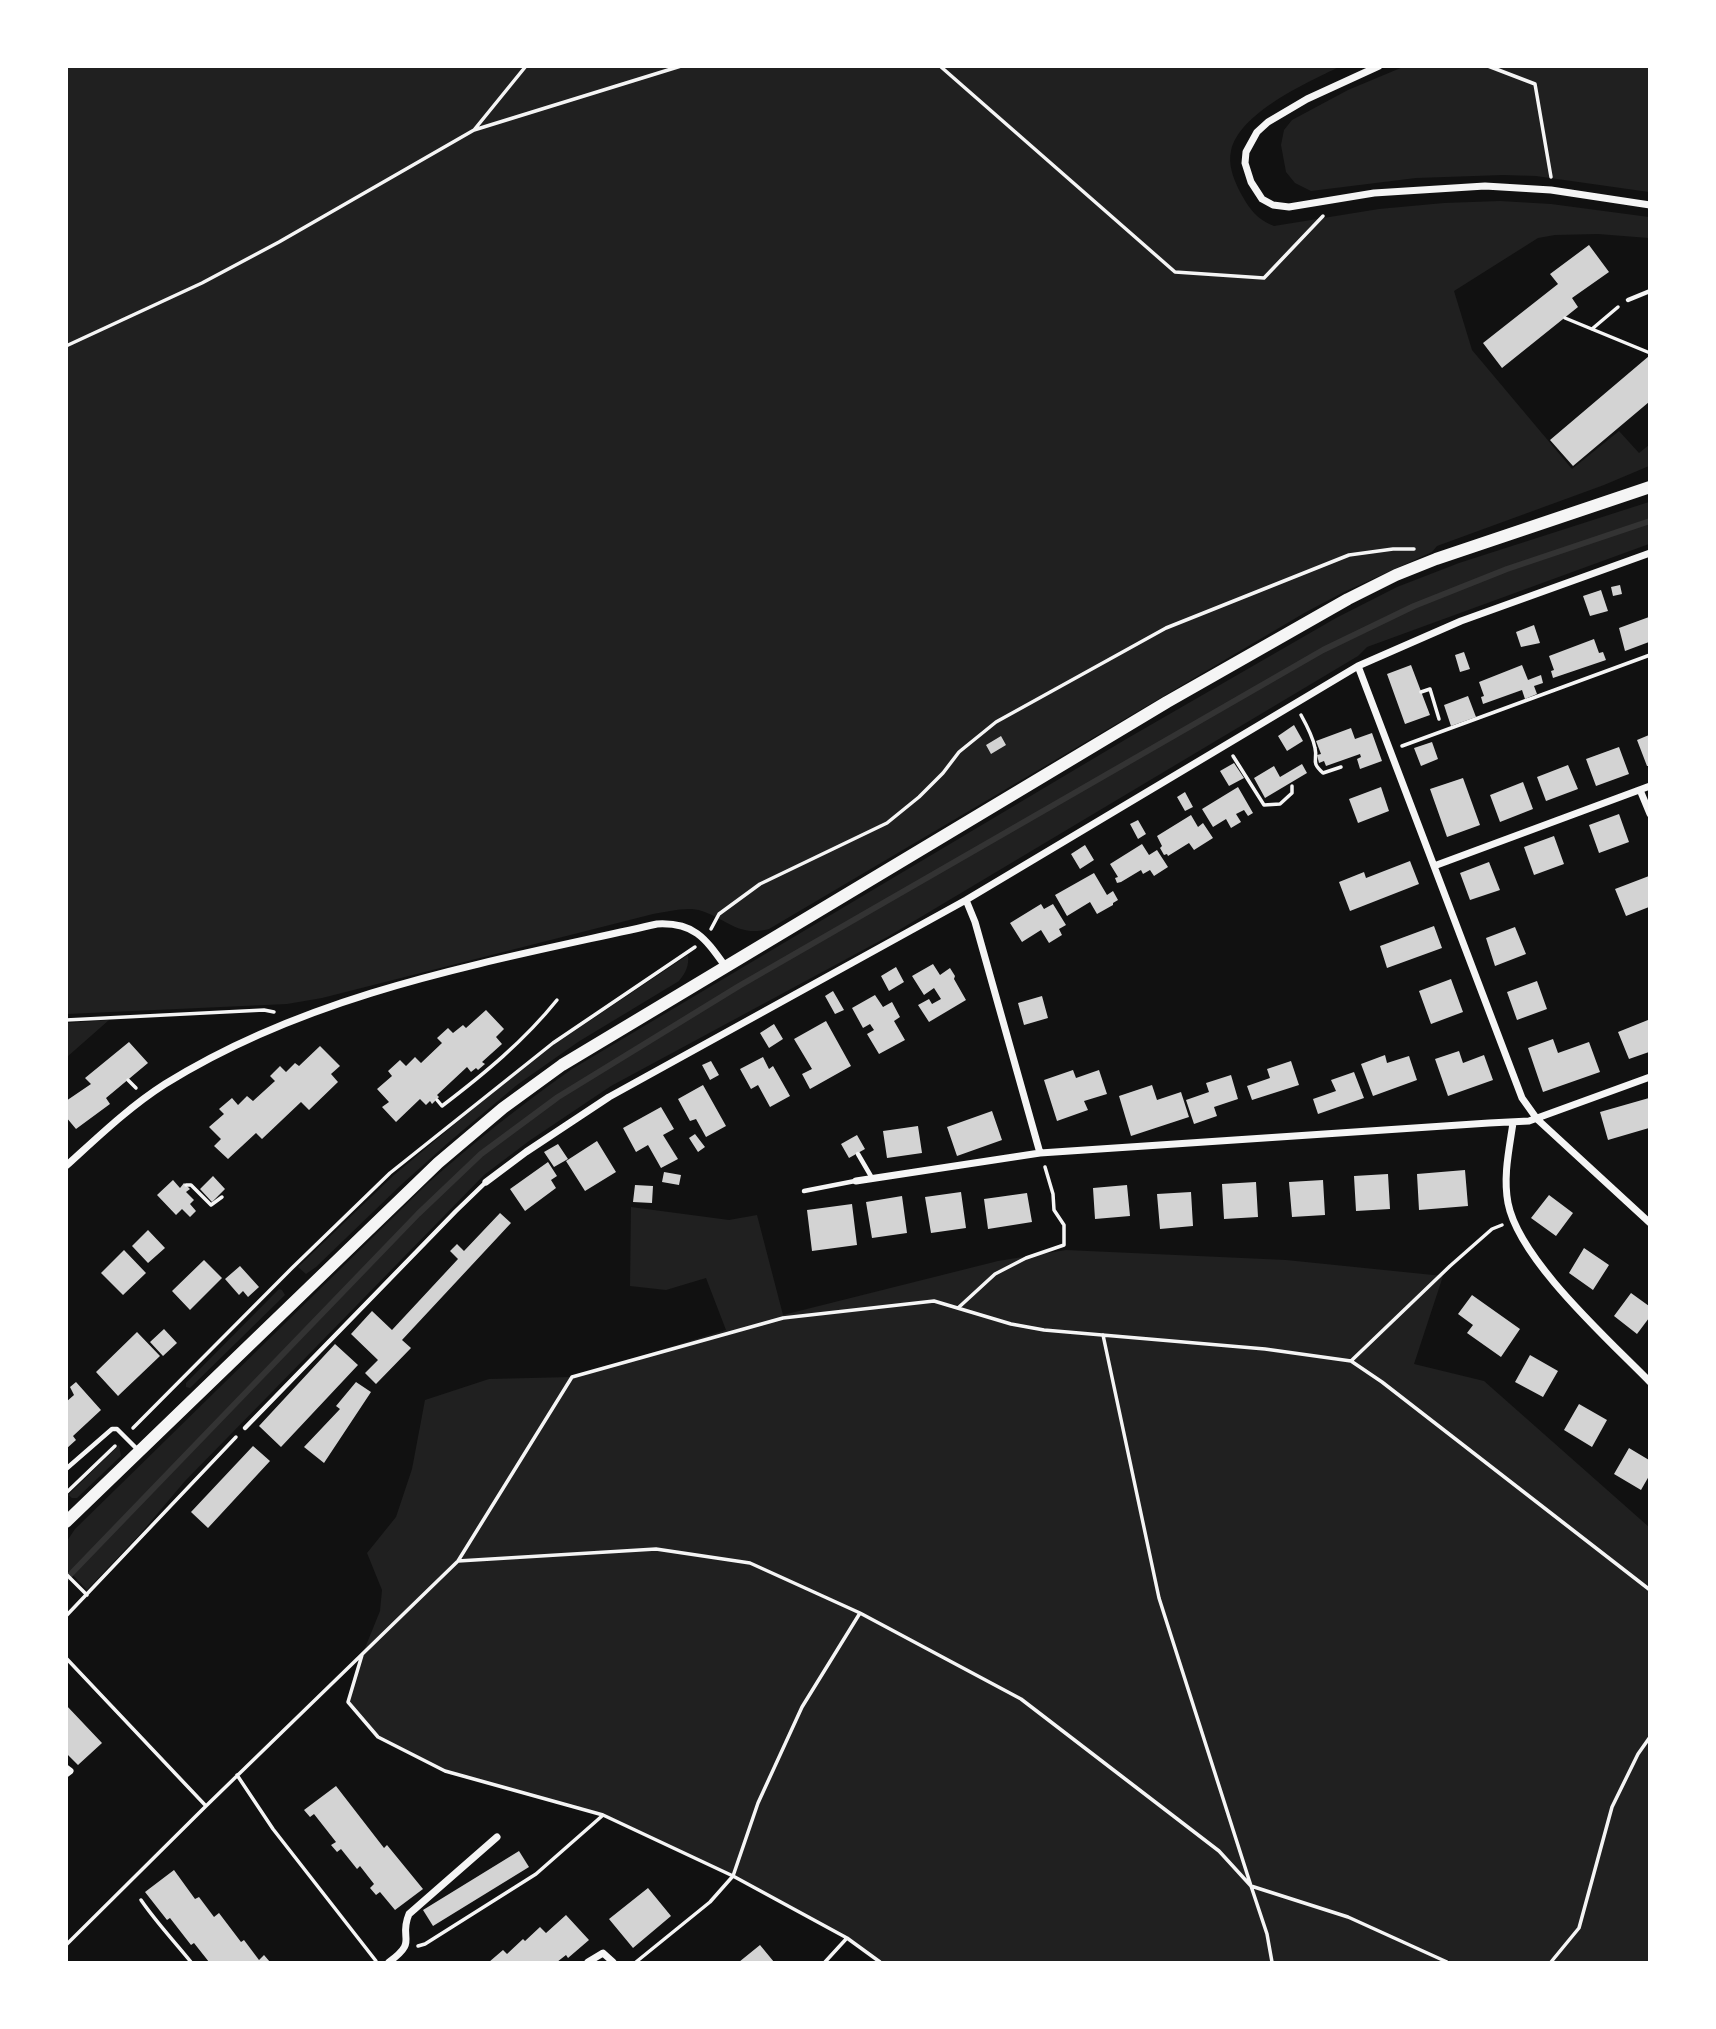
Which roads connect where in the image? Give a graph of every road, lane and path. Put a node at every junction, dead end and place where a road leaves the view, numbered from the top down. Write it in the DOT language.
graph roads {
  1 [pos="526,66"];
  2 [pos="681,66"];
  3 [pos="940,66"];
  4 [pos="1379,66"];
  5 [pos="1488,66"];
  6 [pos="474,130"];
  7 [pos="1551,181"];
  8 [pos="1341,197"];
  9 [pos="1650,205"];
  10 [pos="1650,291"];
  11 [pos="1628,300"];
  12 [pos="1565,318"];
  13 [pos="1592,329"];
  14 [pos="66,346"];
  15 [pos="1650,353"];
  16 [pos="1650,487"];
  17 [pos="1415,549"];
  18 [pos="1650,553"];
  19 [pos="1650,655"];
  20 [pos="1358,666"];
  21 [pos="1421,692"];
  22 [pos="1296,704"];
  23 [pos="1439,719"];
  24 [pos="1227,745"];
  25 [pos="1390,751"];
  26 [pos="1341,767"];
  27 [pos="1292,786"];
  28 [pos="1650,786"];
  29 [pos="1640,790"];
  30 [pos="1650,814"];
  31 [pos="1434,866"];
  32 [pos="966,901"];
  33 [pos="706,940"];
  34 [pos="725,966"];
  35 [pos="557,1000"];
  36 [pos="66,1020"];
  37 [pos="292,1020"];
  38 [pos="482,1067"];
  39 [pos="486,1073"];
  40 [pos="1650,1077"];
  41 [pos="437,1100"];
  42 [pos="1537,1119"];
  43 [pos="1513,1124"];
  44 [pos="1040,1153"];
  45 [pos="858,1154"];
  46 [pos="66,1166"];
  47 [pos="872,1179"];
  48 [pos="856,1181"];
  49 [pos="486,1182"];
  50 [pos="186,1185"];
  51 [pos="804,1191"];
  52 [pos="222,1198"];
  53 [pos="1650,1223"];
  54 [pos="1492,1229"];
  55 [pos="958,1308"];
  56 [pos="1103,1335"];
  57 [pos="1351,1361"];
  58 [pos="1650,1382"];
  59 [pos="245,1428"];
  60 [pos="125,1437"];
  61 [pos="139,1451"];
  62 [pos="66,1469"];
  63 [pos="66,1493"];
  64 [pos="69,1515"];
  65 [pos="458,1562"];
  66 [pos="66,1574"];
  67 [pos="1650,1590"];
  68 [pos="88,1595"];
  69 [pos="860,1612"];
  70 [pos="66,1616"];
  71 [pos="363,1653"];
  72 [pos="66,1658"];
  73 [pos="1650,1737"];
  74 [pos="66,1768"];
  75 [pos="66,1774"];
  76 [pos="237,1775"];
  77 [pos="205,1806"];
  78 [pos="603,1815"];
  79 [pos="497,1837"];
  80 [pos="733,1876"];
  81 [pos="1251,1886"];
  82 [pos="141,1900"];
  83 [pos="847,1938"];
  84 [pos="66,1945"];
  85 [pos="403,1952"];
  86 [pos="191,1962"];
  87 [pos="377,1962"];
  88 [pos="388,1962"];
  89 [pos="588,1962"];
  90 [pos="613,1962"];
  91 [pos="636,1962"];
  92 [pos="825,1962"];
  93 [pos="880,1962"];
  94 [pos="1272,1962"];
  95 [pos="1447,1962"];
  96 [pos="1552,1962"];
  1 -- 6 [label="path"];
  2 -- 6 [label="path"];
  3 -- 8 [label="path"];
  4 -- 8 [label="street"];
  5 -- 7 [label="path"];
  6 -- 14 [label="path"];
  8 -- 9 [label="street"];
  10 -- 11 [label="lane"];
  11 -- 13 [label="path"];
  12 -- 13 [label="path"];
  13 -- 15 [label="path"];
  16 -- 34 [label="main road"];
  17 -- 33 [label="path"];
  18 -- 20 [label="street"];
  19 -- 25 [label="path"];
  20 -- 22 [label="street"];
  20 -- 25 [label="street"];
  21 -- 23 [label="path"];
  22 -- 24 [label="street"];
  22 -- 26 [label="path"];
  24 -- 27 [label="path"];
  24 -- 32 [label="street"];
  25 -- 31 [label="street"];
  28 -- 29 [label="street"];
  29 -- 30 [label="street"];
  29 -- 31 [label="street"];
  31 -- 42 [label="street"];
  32 -- 44 [label="street"];
  32 -- 49 [label="street"];
  33 -- 34 [label="street"];
  33 -- 37 [label="street"];
  34 -- 61 [label="main road"];
  35 -- 39 [label="path"];
  36 -- 37 [label="path"];
  37 -- 46 [label="street"];
  38 -- 39 [label="path"];
  39 -- 41 [label="path"];
  40 -- 42 [label="street"];
  42 -- 43 [label="street"];
  42 -- 53 [label="street"];
  43 -- 44 [label="street"];
  43 -- 58 [label="street"];
  44 -- 47 [label="street"];
  44 -- 55 [label="path"];
  45 -- 47 [label="lane"];
  47 -- 48 [label="street"];
  48 -- 51 [label="lane"];
  49 -- 59 [label="lane"];
  50 -- 52 [label="path"];
  54 -- 57 [label="path"];
  55 -- 56 [label="path"];
  55 -- 65 [label="path"];
  56 -- 57 [label="path"];
  56 -- 81 [label="path"];
  57 -- 67 [label="path"];
  59 -- 68 [label="path"];
  60 -- 61 [label="lane"];
  60 -- 62 [label="lane"];
  60 -- 63 [label="path"];
  61 -- 64 [label="main road"];
  65 -- 69 [label="path"];
  65 -- 71 [label="path"];
  66 -- 68 [label="path"];
  68 -- 70 [label="path"];
  69 -- 80 [label="path"];
  69 -- 81 [label="path"];
  71 -- 76 [label="path"];
  71 -- 78 [label="path"];
  72 -- 77 [label="path"];
  73 -- 96 [label="path"];
  74 -- 75 [label="street"];
  76 -- 77 [label="path"];
  76 -- 87 [label="path"];
  77 -- 84 [label="path"];
  78 -- 80 [label="path"];
  78 -- 85 [label="path"];
  79 -- 85 [label="street"];
  80 -- 83 [label="path"];
  80 -- 91 [label="path"];
  81 -- 94 [label="path"];
  81 -- 95 [label="path"];
  82 -- 86 [label="path"];
  83 -- 92 [label="path"];
  83 -- 93 [label="path"];
  85 -- 88 [label="street"];
  89 -- 90 [label="street"];
}
